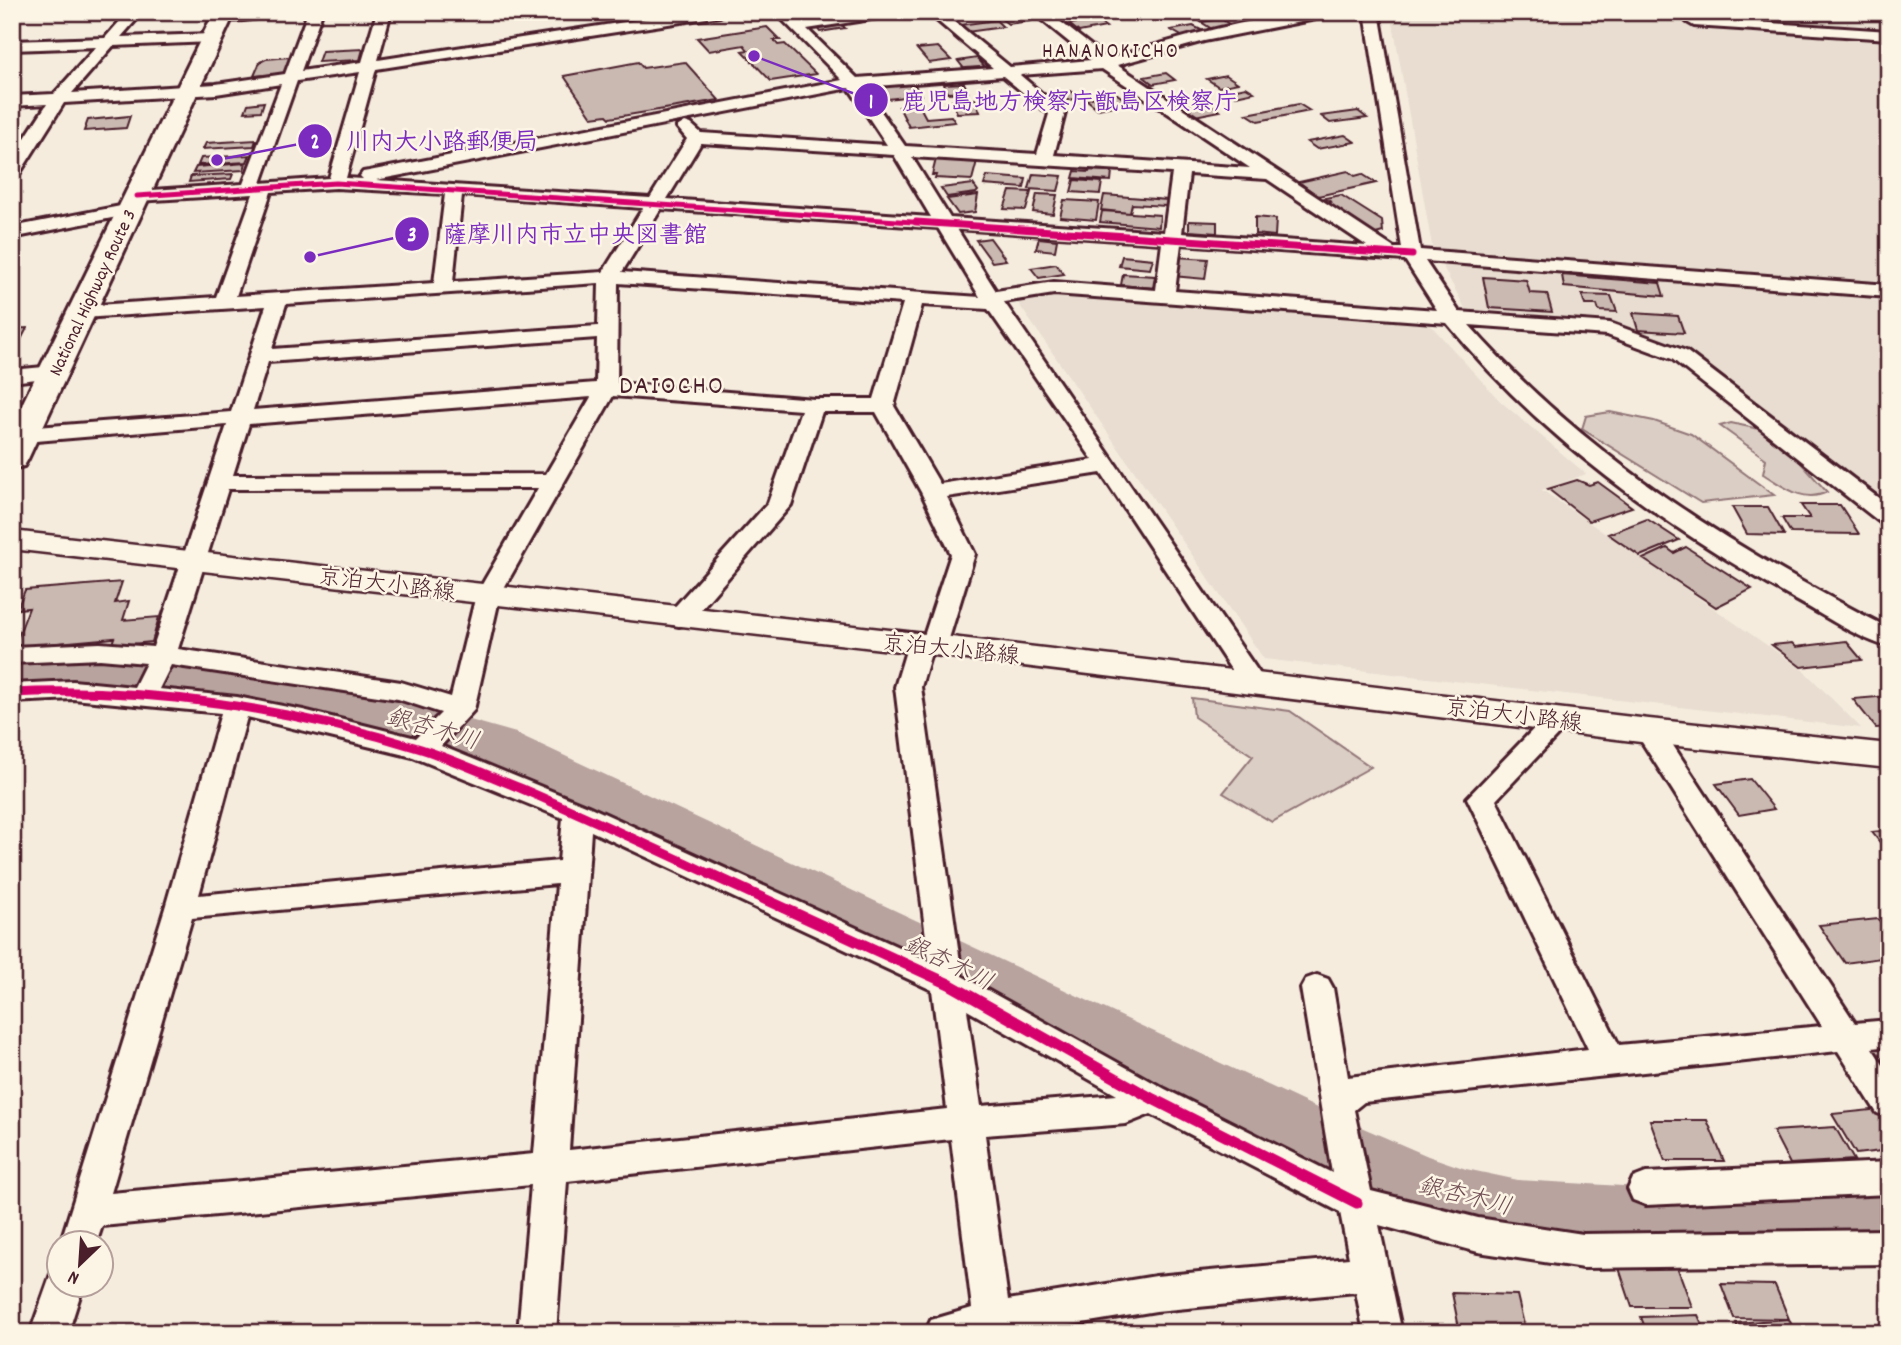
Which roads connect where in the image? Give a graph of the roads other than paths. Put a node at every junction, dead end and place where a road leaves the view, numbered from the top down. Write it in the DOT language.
graph roads {
  1 [pos="136,12"];
  2 [pos="265,12"];
  3 [pos="315,12"];
  4 [pos="384,12"];
  5 [pos="720,12"];
  6 [pos="782,12"];
  7 [pos="890,12"];
  8 [pos="934,12"];
  9 [pos="1040,12"];
  10 [pos="1331,12"];
  11 [pos="1372,12"];
  12 [pos="224,14"];
  13 [pos="1747,19"];
  14 [pos="1694,22"];
  15 [pos="796,26"];
  16 [pos="1889,35"];
  17 [pos="212,38"];
  18 [pos="108,43"];
  19 [pos="12,46"];
  20 [pos="1105,64"];
  21 [pos="371,65"];
  22 [pos="1007,72"];
  23 [pos="291,78"];
  24 [pos="853,83"];
  25 [pos="188,90"];
  26 [pos="58,99"];
  27 [pos="12,101"];
  28 [pos="674,117"];
  29 [pos="696,138"];
  30 [pos="898,150"];
  31 [pos="436,160"];
  32 [pos="1044,160"];
  33 [pos="1181,170"];
  34 [pos="12,172"];
  35 [pos="1269,174"];
  36 [pos="336,183"];
  37 [pos="257,188"];
  38 [pos="430,188"];
  39 [pos="454,190"];
  40 [pos="134,203"];
  41 [pos="653,203"];
  42 [pos="944,222"];
  43 [pos="12,233"];
  44 [pos="1171,239"];
  45 [pos="1390,253"];
  46 [pos="1412,255"];
  47 [pos="609,277"];
  48 [pos="443,289"];
  49 [pos="1889,291"];
  50 [pos="1166,295"];
  51 [pos="278,300"];
  52 [pos="914,300"];
  53 [pos="993,301"];
  54 [pos="224,303"];
  55 [pos="82,312"];
  56 [pos="1451,317"];
  57 [pos="606,331"];
  58 [pos="261,356"];
  59 [pos="54,372"];
  60 [pos="12,376"];
  61 [pos="606,390"];
  62 [pos="814,405"];
  63 [pos="883,406"];
  64 [pos="239,417"];
  65 [pos="18,447"];
  66 [pos="1107,465"];
  67 [pos="554,481"];
  68 [pos="221,482"];
  69 [pos="933,492"];
  70 [pos="1889,518"];
  71 [pos="12,540"];
  72 [pos="195,561"];
  73 [pos="488,595"];
  74 [pos="679,618"];
  75 [pos="1889,639"];
  76 [pos="927,645"];
  77 [pos="12,655"];
  78 [pos="162,660"];
  79 [pos="1253,684"];
  80 [pos="145,692"];
  81 [pos="12,693"];
  82 [pos="237,706"];
  83 [pos="458,713"];
  84 [pos="1558,720"];
  85 [pos="1649,731"];
  86 [pos="424,747"];
  87 [pos="1889,756"];
  88 [pos="578,813"];
  89 [pos="574,871"];
  90 [pos="180,908"];
  91 [pos="938,917"];
  92 [pos="948,977"];
  93 [pos="1317,988"];
  94 [pos="1889,1033"];
  95 [pos="1846,1036"];
  96 [pos="1610,1060"];
  97 [pos="1153,1099"];
  98 [pos="1889,1102"];
  99 [pos="1338,1116"];
  100 [pos="967,1122"];
  101 [pos="549,1168"];
  102 [pos="1889,1178"];
  103 [pos="1646,1189"];
  104 [pos="1354,1195"];
  105 [pos="83,1227"];
  106 [pos="1889,1247"];
  107 [pos="1371,1273"];
  108 [pos="60,1300"];
  109 [pos="992,1319"];
  110 [pos="49,1333"];
  111 [pos="537,1333"];
  112 [pos="944,1333"];
  113 [pos="1383,1333"];
  1 -- 18 [label="street"];
  2 -- 12 [label="street"];
  3 -- 23 [label="street"];
  4 -- 21 [label="street"];
  5 -- 21 [label="street"];
  6 -- 15 [label="street"];
  7 -- 15 [label="street"];
  8 -- 22 [label="street"];
  9 -- 20 [label="street"];
  10 -- 20 [label="street"];
  11 -- 46 [label="street"];
  12 -- 17 [label="highway, National Highway Route 3"];
  13 -- 14 [label="street"];
  13 -- 16 [label="street"];
  15 -- 24 [label="street"];
  17 -- 18 [label="street"];
  17 -- 25 [label="highway, National Highway Route 3"];
  18 -- 19 [label="street"];
  18 -- 26 [label="street"];
  20 -- 22 [label="street"];
  20 -- 35 [label="street"];
  21 -- 23 [label="street"];
  21 -- 36 [label="street"];
  22 -- 24 [label="street"];
  22 -- 32 [label="street"];
  23 -- 25 [label="street"];
  23 -- 37 [label="street"];
  24 -- 28 [label="street"];
  24 -- 30 [label="street"];
  25 -- 26 [label="street"];
  25 -- 40 [label="highway, National Highway Route 3"];
  26 -- 27 [label="street"];
  26 -- 34 [label="street"];
  28 -- 29 [label="street"];
  28 -- 31 [label="street"];
  29 -- 30 [label="street"];
  29 -- 41 [label="street"];
  30 -- 32 [label="street"];
  30 -- 42 [label="street"];
  31 -- 36 [label="street"];
  31 -- 38 [label="street"];
  32 -- 33 [label="street"];
  33 -- 35 [label="street"];
  33 -- 44 [label="street"];
  35 -- 45 [label="street"];
  36 -- 37 [label="street"];
  36 -- 38 [label="street"];
  37 -- 40 [label="street"];
  37 -- 54 [label="street"];
  38 -- 39 [label="street"];
  39 -- 41 [label="street"];
  39 -- 48 [label="street"];
  40 -- 43 [label="street"];
  40 -- 55 [label="highway, National Highway Route 3"];
  41 -- 42 [label="street"];
  41 -- 47 [label="street"];
  42 -- 44 [label="street"];
  42 -- 53 [label="street"];
  44 -- 45 [label="street"];
  44 -- 50 [label="street"];
  45 -- 46 [label="street"];
  46 -- 49 [label="street"];
  46 -- 56 [label="street"];
  47 -- 48 [label="street"];
  47 -- 52 [label="street"];
  47 -- 57 [label="street"];
  48 -- 51 [label="street"];
  50 -- 53 [label="street"];
  50 -- 56 [label="street"];
  51 -- 54 [label="street"];
  51 -- 58 [label="street"];
  52 -- 53 [label="street"];
  52 -- 63 [label="street"];
  53 -- 66 [label="street"];
  54 -- 55 [label="street"];
  55 -- 59 [label="highway, National Highway Route 3"];
  56 -- 70 [label="street"];
  56 -- 75 [label="street"];
  57 -- 58 [label="street"];
  57 -- 61 [label="street"];
  58 -- 64 [label="street"];
  59 -- 60 [label="street"];
  59 -- 65 [label="highway, National Highway Route 3"];
  61 -- 62 [label="street"];
  61 -- 64 [label="street"];
  61 -- 67 [label="street"];
  62 -- 63 [label="street"];
  62 -- 74 [label="street"];
  63 -- 69 [label="street"];
  64 -- 65 [label="street"];
  64 -- 68 [label="street"];
  66 -- 69 [label="street"];
  66 -- 79 [label="street"];
  67 -- 68 [label="street"];
  67 -- 73 [label="street"];
  68 -- 72 [label="street"];
  69 -- 76 [label="street"];
  71 -- 72 [label="main road, 京泊大小路線"];
  72 -- 73 [label="main road, 京泊大小路線"];
  72 -- 78 [label="street"];
  73 -- 74 [label="main road, 京泊大小路線"];
  73 -- 83 [label="street"];
  74 -- 76 [label="main road, 京泊大小路線"];
  76 -- 79 [label="main road, 京泊大小路線"];
  76 -- 91 [label="street"];
  77 -- 78 [label="street"];
  78 -- 80 [label="street"];
  78 -- 83 [label="street"];
  79 -- 84 [label="main road, 京泊大小路線"];
  80 -- 81 [label="street"];
  80 -- 82 [label="street"];
  82 -- 86 [label="street"];
  82 -- 90 [label="street"];
  83 -- 86 [label="street"];
  84 -- 85 [label="main road, 京泊大小路線"];
  84 -- 96 [label="street"];
  85 -- 87 [label="main road, 京泊大小路線"];
  85 -- 95 [label="street"];
  86 -- 88 [label="street"];
  88 -- 89 [label="street"];
  88 -- 92 [label="street"];
  89 -- 90 [label="street"];
  89 -- 101 [label="street"];
  90 -- 105 [label="street"];
  91 -- 92 [label="street"];
  92 -- 97 [label="street"];
  92 -- 100 [label="street"];
  93 -- 99 [label="street"];
  94 -- 95 [label="street"];
  95 -- 96 [label="street"];
  95 -- 98 [label="street"];
  96 -- 99 [label="street"];
  97 -- 100 [label="street"];
  97 -- 104 [label="street"];
  99 -- 104 [label="street"];
  100 -- 101 [label="street"];
  100 -- 109 [label="street"];
  101 -- 105 [label="street"];
  101 -- 111 [label="street"];
  102 -- 103 [label="street"];
  104 -- 106 [label="street"];
  104 -- 107 [label="street"];
  107 -- 109 [label="street"];
  107 -- 113 [label="street"];
  108 -- 110 [label="street"];
  109 -- 112 [label="street"];
}
